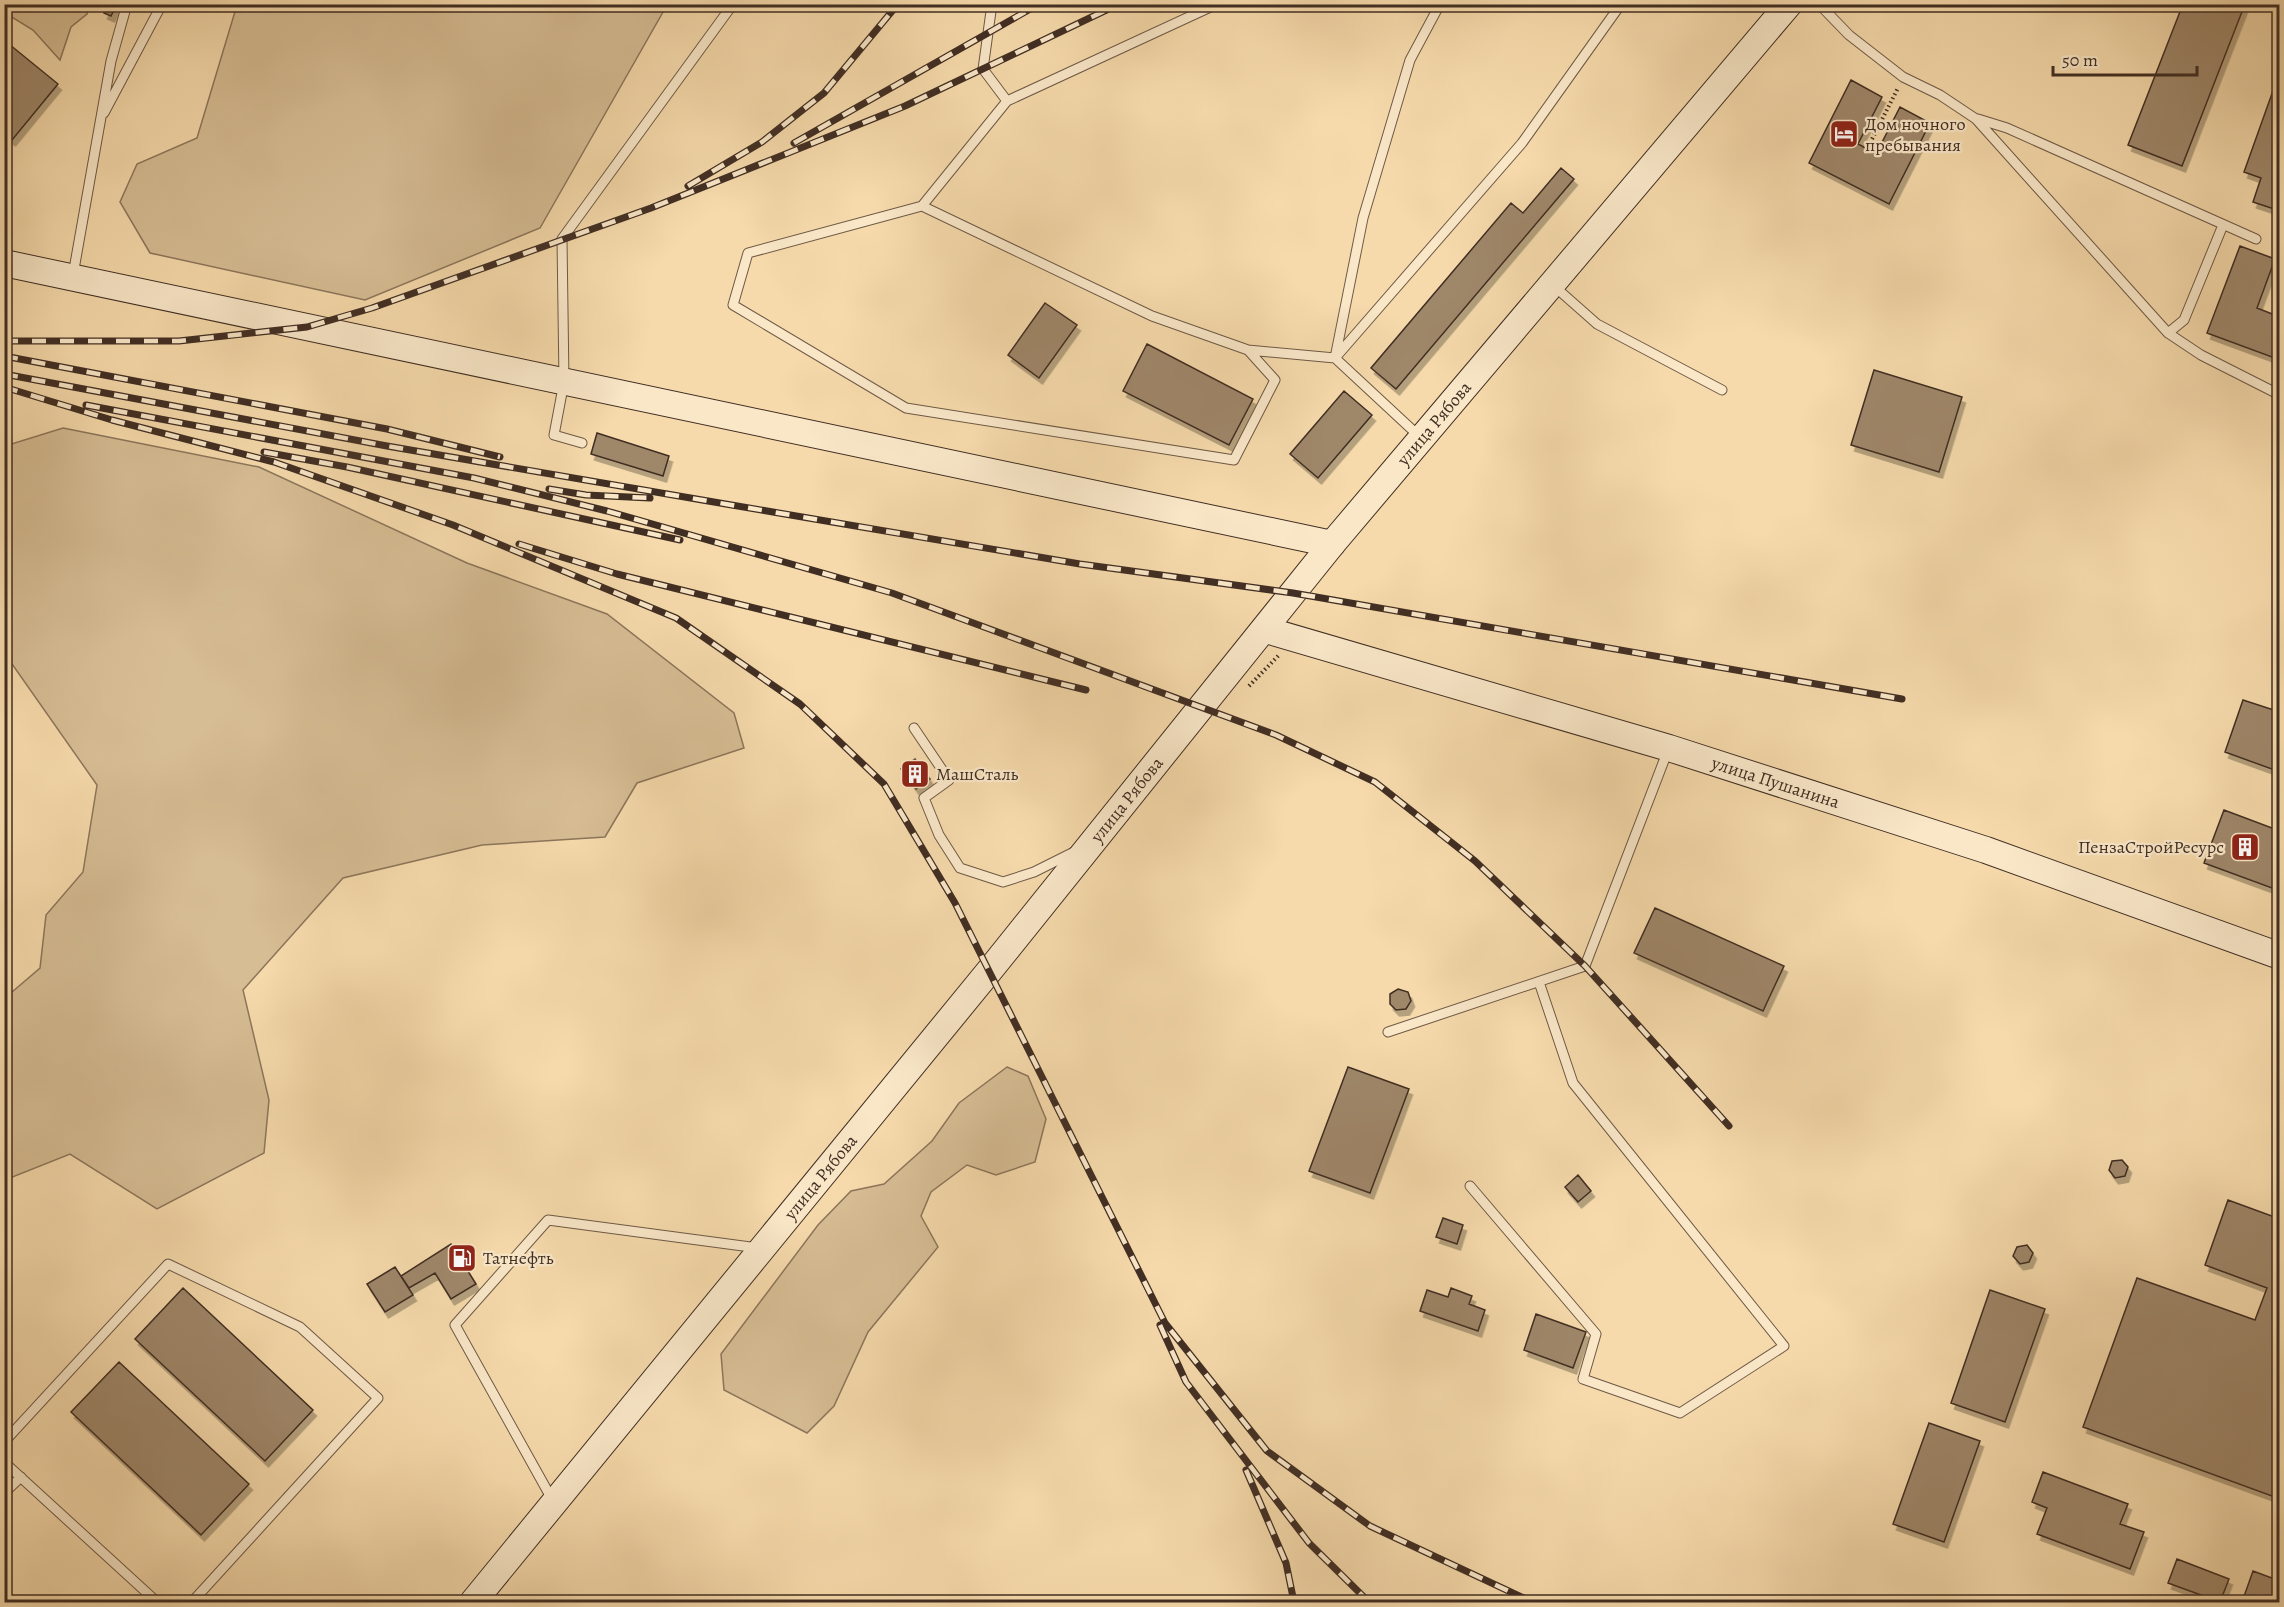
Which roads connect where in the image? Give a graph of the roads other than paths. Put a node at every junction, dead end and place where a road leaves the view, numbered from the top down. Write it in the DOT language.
graph roads {
  1 [pos="127,4"];
  2 [pos="162,4"];
  3 [pos="733,4"];
  4 [pos="992,4"];
  5 [pos="1217,4"];
  6 [pos="1440,4"];
  7 [pos="1622,4"];
  8 [pos="1789,4"];
  9 [pos="1819,4"];
  10 [pos="1007,101"];
  11 [pos="1976,118"];
  12 [pos="100,120"];
  13 [pos="922,206"];
  14 [pos="2223,225"];
  15 [pos="2256,239"];
  16 [pos="4,263"];
  17 [pos="73,277"];
  18 [pos="1552,285"];
  19 [pos="2168,333"];
  20 [pos="1248,350"];
  21 [pos="1335,358"];
  22 [pos="564,382"];
  23 [pos="1722,390"];
  24 [pos="2280,395"];
  25 [pos="1422,439"];
  26 [pos="582,443"];
  27 [pos="1332,544"];
  28 [pos="1266,630"];
  29 [pos="914,728"];
  30 [pos="1669,748"];
  31 [pos="1092,844"];
  32 [pos="2280,956"];
  33 [pos="1539,982"];
  34 [pos="1388,1032"];
  35 [pos="1470,1186"];
  36 [pos="763,1248"];
  37 [pos="4,1442"];
  38 [pos="4,1462"];
  39 [pos="21,1477"];
  40 [pos="4,1492"];
  41 [pos="554,1502"];
  42 [pos="157,1602"];
  43 [pos="192,1602"];
  44 [pos="473,1602"];
  1 -- 12 [label="lane"];
  2 -- 12 [label="lane"];
  3 -- 22 [label="lane"];
  4 -- 10 [label="lane"];
  5 -- 10 [label="lane"];
  6 -- 21 [label="lane"];
  7 -- 21 [label="lane"];
  8 -- 18 [label="street, улица Рябова"];
  9 -- 11 [label="lane"];
  10 -- 13 [label="lane"];
  11 -- 14 [label="lane"];
  11 -- 19 [label="lane"];
  12 -- 17 [label="lane"];
  13 -- 20 [label="lane"];
  13 -- 20 [label="lane"];
  14 -- 15 [label="lane"];
  14 -- 19 [label="lane"];
  16 -- 17 [label="street"];
  17 -- 22 [label="street"];
  18 -- 23 [label="lane"];
  18 -- 25 [label="street, улица Рябова"];
  19 -- 24 [label="lane"];
  20 -- 21 [label="lane"];
  21 -- 25 [label="lane"];
  22 -- 26 [label="lane"];
  22 -- 27 [label="street"];
  25 -- 27 [label="street, улица Рябова"];
  27 -- 28 [label="street, улица Рябова"];
  28 -- 30 [label="street, улица Пушанина"];
  28 -- 31 [label="street, улица Рябова"];
  29 -- 31 [label="lane"];
  30 -- 32 [label="street, улица Пушанина"];
  30 -- 33 [label="lane"];
  31 -- 36 [label="street, улица Рябова"];
  33 -- 34 [label="lane"];
  33 -- 35 [label="lane"];
  36 -- 41 [label="street, улица Рябова"];
  36 -- 41 [label="lane"];
  37 -- 43 [label="lane"];
  38 -- 39 [label="lane"];
  39 -- 40 [label="lane"];
  39 -- 42 [label="lane"];
  41 -- 44 [label="street, улица Рябова"];
}
